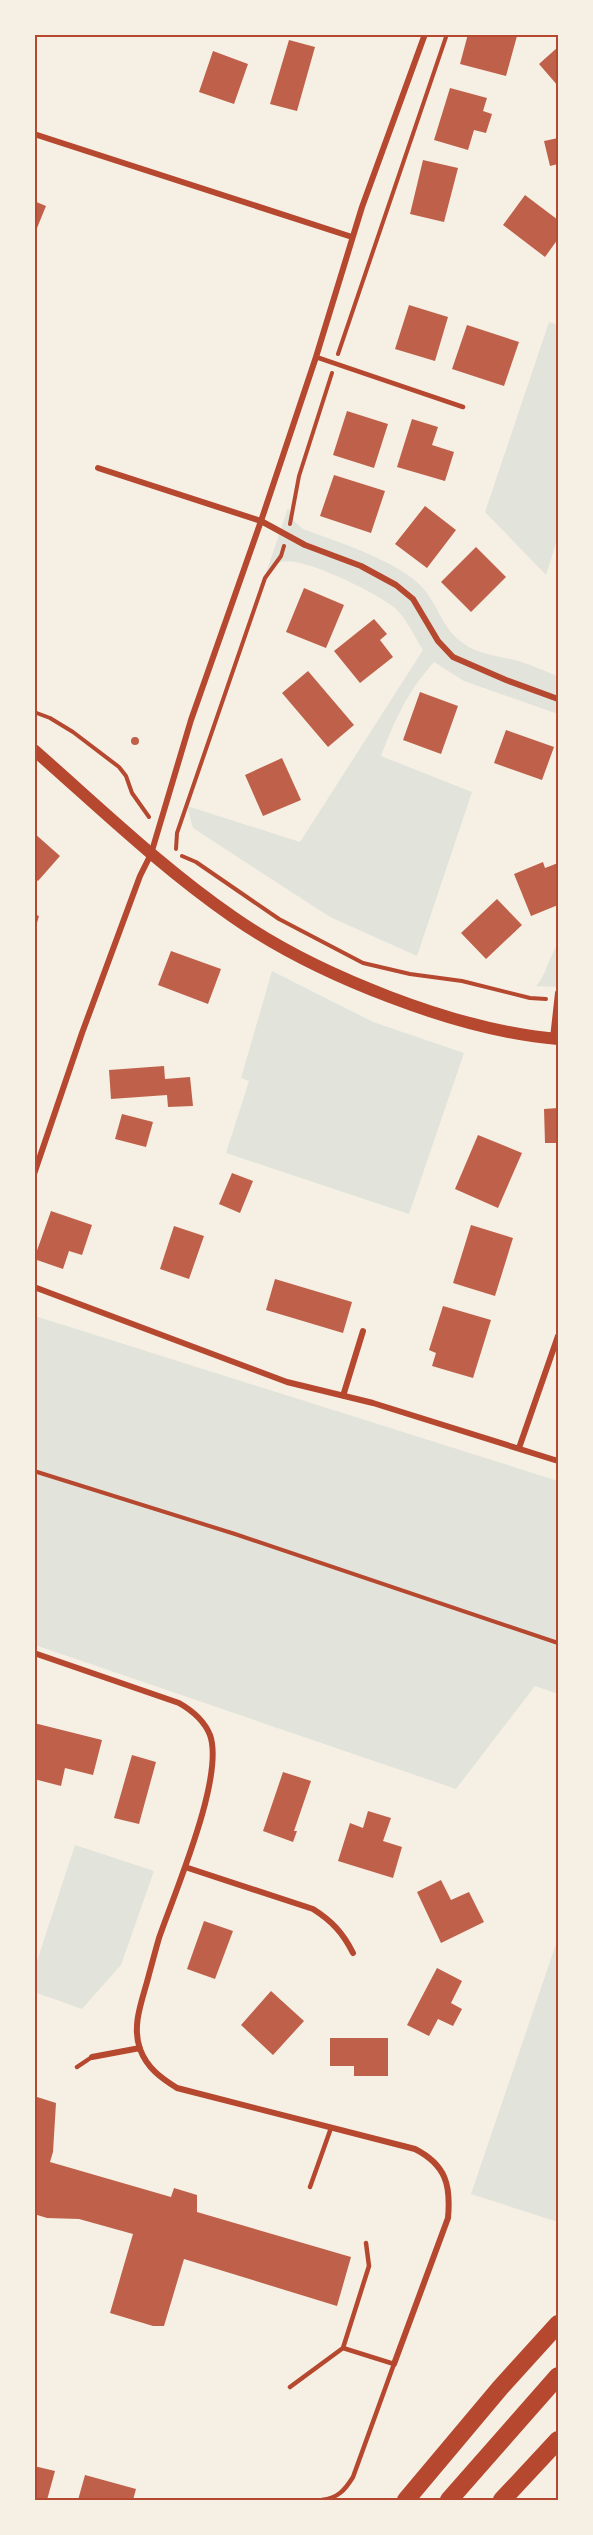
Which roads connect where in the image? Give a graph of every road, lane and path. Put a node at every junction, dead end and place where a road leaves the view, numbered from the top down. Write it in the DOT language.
graph roads {
  1 [pos="424,34"];
  2 [pos="447,34"];
  3 [pos="34,134"];
  4 [pos="352,237"];
  5 [pos="316,357"];
  6 [pos="335,363"];
  7 [pos="463,407"];
  8 [pos="99,468"];
  9 [pos="261,521"];
  10 [pos="287,537"];
  11 [pos="558,699"];
  12 [pos="34,712"];
  13 [pos="34,750"];
  14 [pos="158,829"];
  15 [pos="176,849"];
  16 [pos="151,854"];
  17 [pos="558,997"];
  18 [pos="556,1039"];
  19 [pos="34,1174"];
  20 [pos="34,1287"];
  21 [pos="363,1330"];
  22 [pos="558,1335"];
  23 [pos="343,1396"];
  24 [pos="519,1448"];
  25 [pos="558,1461"];
  26 [pos="34,1472"];
  27 [pos="558,1643"];
  28 [pos="34,1653"];
  29 [pos="185,1868"];
  30 [pos="353,1953"];
  31 [pos="140,2048"];
  32 [pos="92,2057"];
  33 [pos="77,2067"];
  34 [pos="331,2128"];
  35 [pos="310,2187"];
  36 [pos="366,2243"];
  37 [pos="558,2324"];
  38 [pos="343,2348"];
  39 [pos="394,2364"];
  40 [pos="558,2376"];
  41 [pos="290,2387"];
  42 [pos="558,2440"];
  43 [pos="322,2500"];
  44 [pos="406,2500"];
  45 [pos="449,2500"];
  46 [pos="502,2500"];
  1 -- 4 [label="street"];
  2 -- 6 [label="path"];
  3 -- 4 [label="street"];
  4 -- 5 [label="street"];
  5 -- 6 [label="lane"];
  5 -- 9 [label="street"];
  6 -- 7 [label="lane"];
  6 -- 10 [label="path"];
  8 -- 9 [label="street"];
  9 -- 10 [label="street"];
  9 -- 14 [label="street"];
  10 -- 11 [label="street"];
  10 -- 15 [label="path"];
  12 -- 14 [label="path"];
  13 -- 16 [label="main road"];
  14 -- 15 [label="path"];
  14 -- 16 [label="street"];
  15 -- 17 [label="path"];
  16 -- 18 [label="main road"];
  16 -- 19 [label="street"];
  17 -- 18 [label="street"];
  20 -- 23 [label="street"];
  21 -- 23 [label="street"];
  22 -- 24 [label="street"];
  23 -- 24 [label="street"];
  24 -- 25 [label="street"];
  26 -- 27 [label="path"];
  28 -- 29 [label="street"];
  29 -- 30 [label="street"];
  29 -- 31 [label="street"];
  31 -- 32 [label="street"];
  31 -- 34 [label="street"];
  32 -- 33 [label="lane"];
  34 -- 35 [label="lane"];
  34 -- 39 [label="street"];
  36 -- 38 [label="lane"];
  37 -- 44 [label="highway"];
  38 -- 39 [label="lane"];
  38 -- 41 [label="lane"];
  39 -- 43 [label="lane"];
  40 -- 45 [label="highway"];
  42 -- 46 [label="highway"];
}
